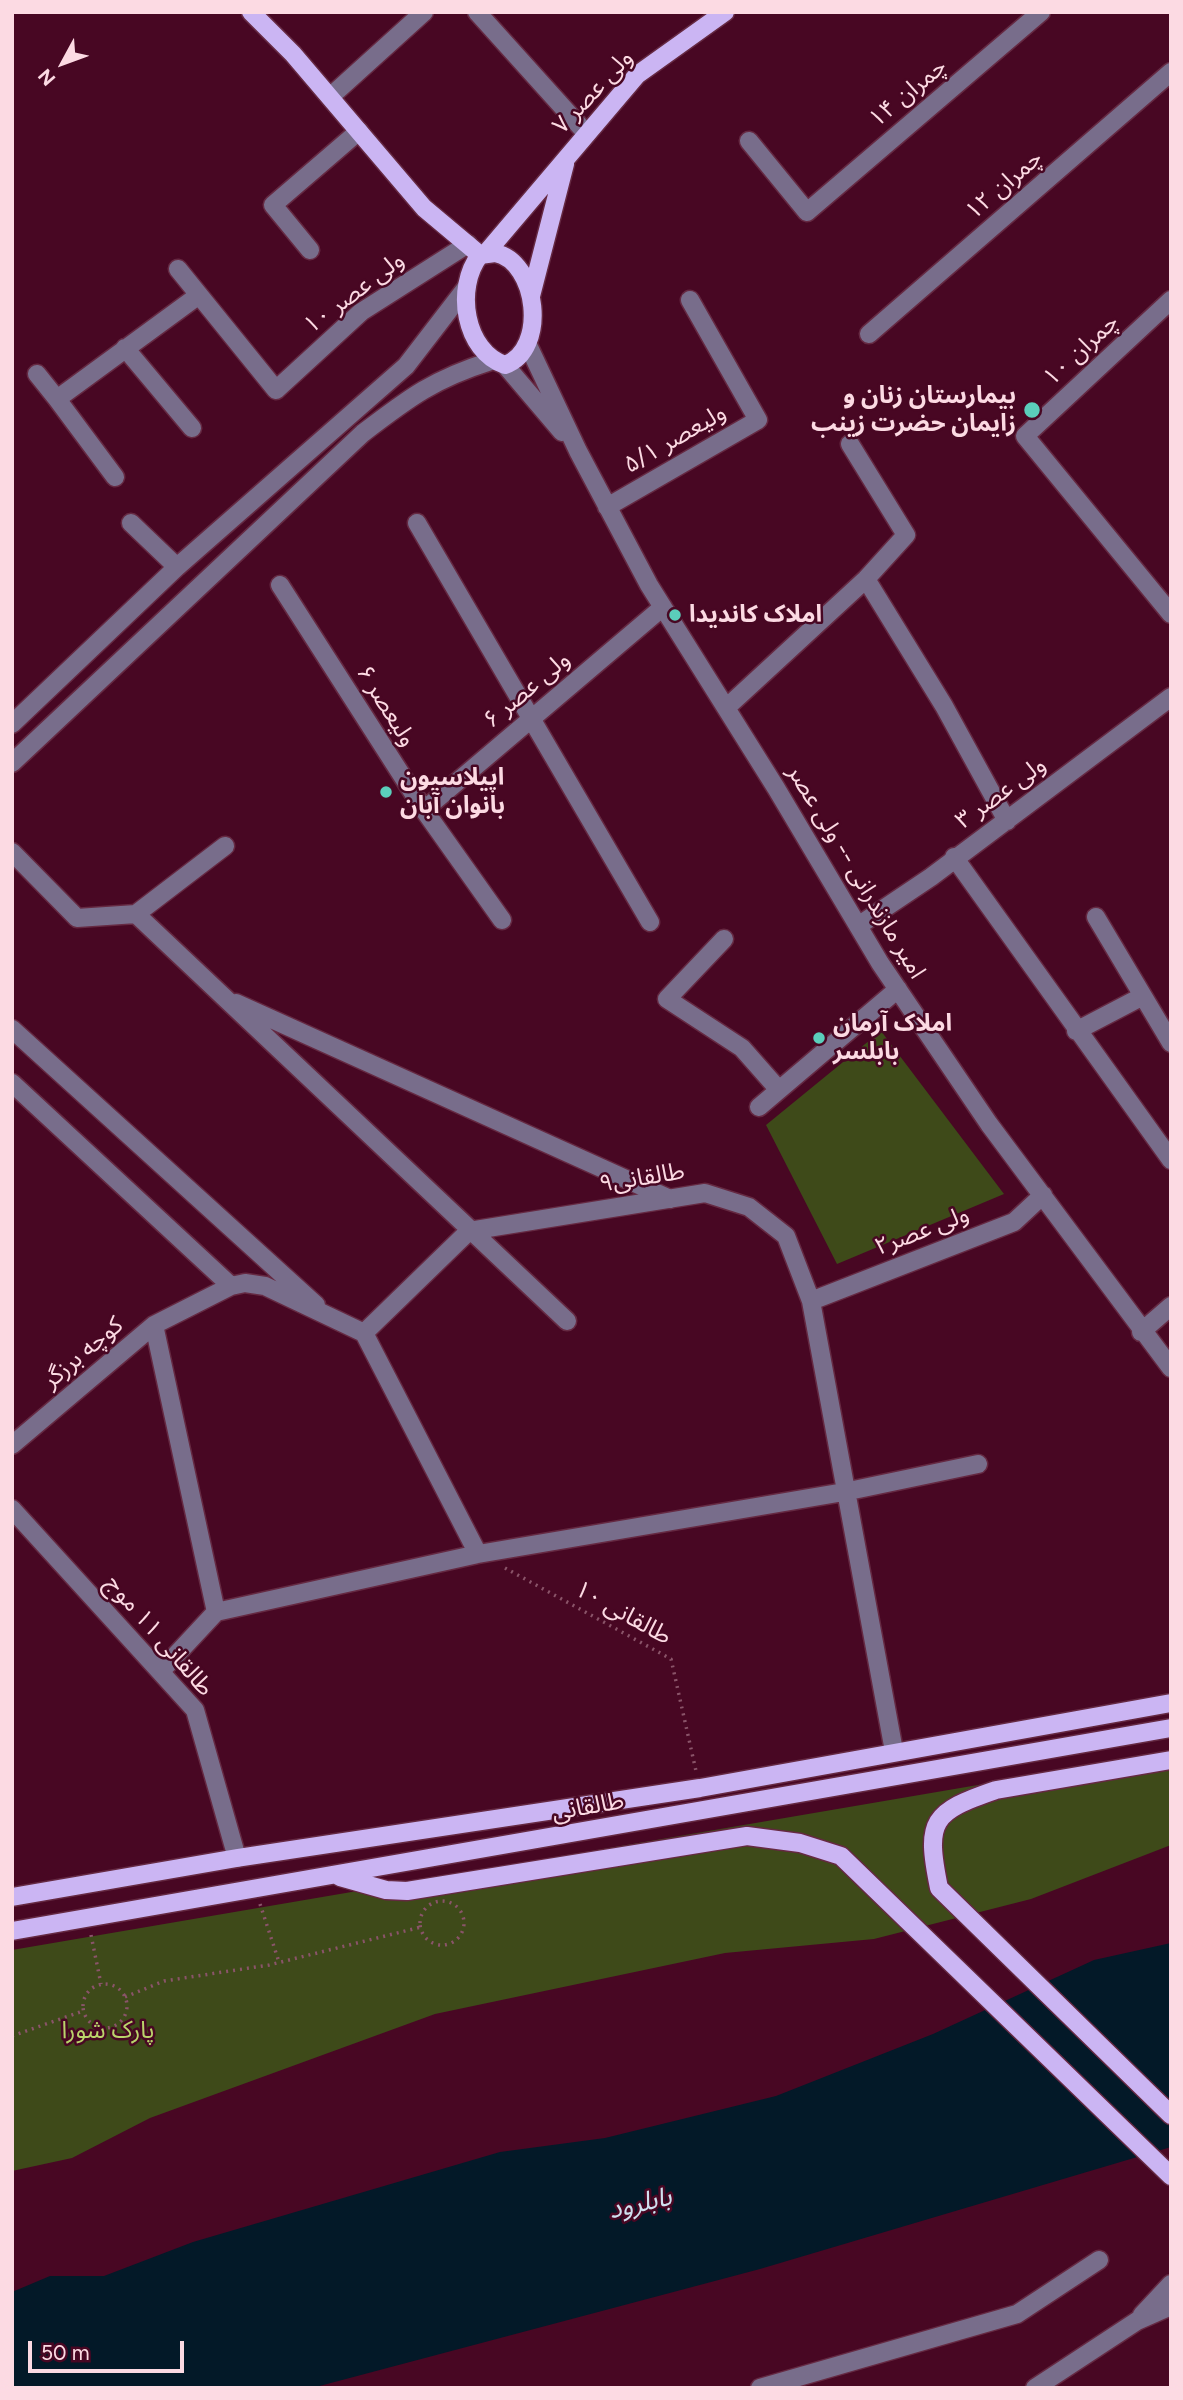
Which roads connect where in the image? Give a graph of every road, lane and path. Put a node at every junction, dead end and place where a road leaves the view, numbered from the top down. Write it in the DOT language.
graph roads {
  1 [pos="251,12"];
  2 [pos="424,12"];
  3 [pos="477,12"];
  4 [pos="725,12"];
  5 [pos="1041,12"];
  6 [pos="1171,72"];
  7 [pos="330,97"];
  8 [pos="359,131"];
  9 [pos="586,133"];
  10 [pos="748,141"];
  11 [pos="566,157"];
  12 [pos="310,250"];
  13 [pos="478,251"];
  14 [pos="178,268"];
  15 [pos="466,288"];
  16 [pos="200,295"];
  17 [pos="530,300"];
  18 [pos="690,300"];
  19 [pos="1171,300"];
  20 [pos="869,334"];
  21 [pos="528,345"];
  22 [pos="125,348"];
  23 [pos="498,363"];
  24 [pos="37,374"];
  25 [pos="57,399"];
  26 [pos="192,428"];
  27 [pos="850,444"];
  28 [pos="578,452"];
  29 [pos="116,477"];
  30 [pos="607,507"];
  31 [pos="131,523"];
  32 [pos="416,523"];
  33 [pos="177,567"];
  34 [pos="866,579"];
  35 [pos="280,585"];
  36 [pos="663,607"];
  37 [pos="1171,614"];
  38 [pos="124,618"];
  39 [pos="143,640"];
  40 [pos="1171,697"];
  41 [pos="726,708"];
  42 [pos="531,719"];
  43 [pos="12,724"];
  44 [pos="12,763"];
  45 [pos="424,810"];
  46 [pos="1007,821"];
  47 [pos="225,846"];
  48 [pos="12,852"];
  49 [pos="954,857"];
  50 [pos="136,914"];
  51 [pos="1096,917"];
  52 [pos="502,920"];
  53 [pos="650,922"];
  54 [pos="858,926"];
  55 [pos="724,939"];
  56 [pos="898,989"];
  57 [pos="1143,996"];
  58 [pos="224,998"];
  59 [pos="12,1029"];
  60 [pos="1076,1031"];
  61 [pos="1171,1043"];
  62 [pos="12,1083"];
  63 [pos="779,1090"];
  64 [pos="759,1107"];
  65 [pos="1171,1160"];
  66 [pos="1043,1195"];
  67 [pos="670,1199"];
  68 [pos="469,1231"];
  69 [pos="231,1286"];
  70 [pos="811,1301"];
  71 [pos="1171,1306"];
  72 [pos="326,1315"];
  73 [pos="567,1321"];
  74 [pos="154,1325"];
  75 [pos="1141,1332"];
  76 [pos="365,1333"];
  77 [pos="1171,1368"];
  78 [pos="12,1445"];
  79 [pos="978,1464"];
  80 [pos="844,1492"];
  81 [pos="12,1509"];
  82 [pos="478,1554"];
  83 [pos="216,1612"];
  84 [pos="161,1671"];
  85 [pos="1171,1703"];
  86 [pos="1171,1728"];
  87 [pos="894,1751"];
  88 [pos="1171,1760"];
  89 [pos="700,1788"];
  90 [pos="237,1858"];
  91 [pos="335,1875"];
  92 [pos="255,1889"];
  93 [pos="12,1897"];
  94 [pos="421,1927"];
  95 [pos="12,1931"];
  96 [pos="279,1962"];
  97 [pos="125,1997"];
  98 [pos="84,2011"];
  99 [pos="12,2036"];
  100 [pos="1171,2115"];
  101 [pos="1171,2176"];
  102 [pos="1099,2260"];
  103 [pos="1171,2284"];
  104 [pos="1171,2306"];
  105 [pos="1137,2320"];
  106 [pos="760,2388"];
  107 [pos="1035,2388"];
  1 -- 7 [label="main road"];
  2 -- 7 [label="street"];
  3 -- 9 [label="street"];
  4 -- 9 [label="main road, ولی عصر ۷"];
  5 -- 10 [label="street, چمران ۱۴"];
  6 -- 20 [label="street, چمران ۱۲"];
  7 -- 8 [label="main road"];
  8 -- 12 [label="street"];
  8 -- 13 [label="main road"];
  9 -- 11 [label="main road, ولی عصر ۷"];
  11 -- 13 [label="main road, ولی عصر ۷"];
  11 -- 17 [label="main road, ولی عصر ۷"];
  13 -- 15 [label="main road, ولی عصر ۷"];
  13 -- 16 [label="street, ولی عصر ۱۰"];
  13 -- 17 [label="main road"];
  14 -- 16 [label="street"];
  15 -- 23 [label="main road"];
  15 -- 33 [label="street"];
  16 -- 22 [label="street"];
  17 -- 21 [label="main road"];
  18 -- 30 [label="street, ولیعصر ۵/۱"];
  19 -- 37 [label="street, چمران ۱۰"];
  21 -- 23 [label="main road"];
  21 -- 28 [label="street"];
  22 -- 25 [label="street"];
  22 -- 26 [label="street"];
  23 -- 28 [label="street"];
  23 -- 39 [label="street"];
  24 -- 25 [label="street"];
  25 -- 29 [label="street"];
  27 -- 34 [label="street"];
  28 -- 30 [label="street, امیر مازندرانی -- ولی عصر"];
  30 -- 36 [label="street, امیر مازندرانی -- ولی عصر"];
  31 -- 33 [label="street"];
  32 -- 42 [label="street"];
  33 -- 38 [label="street"];
  34 -- 41 [label="street"];
  34 -- 46 [label="street"];
  35 -- 45 [label="street, ولیعصر ۶"];
  36 -- 41 [label="street, امیر مازندرانی -- ولی عصر"];
  36 -- 42 [label="street, ولی عصر ۶"];
  38 -- 39 [label="street"];
  38 -- 43 [label="street"];
  39 -- 44 [label="street"];
  40 -- 46 [label="street, ولی عصر ۳"];
  41 -- 54 [label="street, امیر مازندرانی -- ولی عصر"];
  42 -- 45 [label="street, ولی عصر ۶"];
  42 -- 53 [label="street"];
  45 -- 52 [label="street, ولیعصر ۶"];
  46 -- 49 [label="street, ولی عصر ۳"];
  47 -- 50 [label="street"];
  48 -- 50 [label="street"];
  49 -- 54 [label="street, ولی عصر ۳"];
  49 -- 60 [label="street"];
  50 -- 58 [label="street"];
  51 -- 57 [label="street"];
  54 -- 56 [label="street, امیر مازندرانی -- ولی عصر"];
  55 -- 63 [label="street"];
  56 -- 63 [label="street"];
  56 -- 66 [label="street, امیر مازندرانی -- ولی عصر"];
  57 -- 60 [label="street"];
  57 -- 61 [label="street"];
  58 -- 67 [label="street"];
  58 -- 68 [label="street"];
  59 -- 72 [label="street"];
  60 -- 65 [label="street"];
  62 -- 69 [label="street"];
  63 -- 64 [label="street"];
  66 -- 70 [label="street, ولی عصر۲"];
  66 -- 75 [label="street, امیر مازندرانی -- ولی عصر"];
  67 -- 68 [label="street, طالقانی۹"];
  67 -- 70 [label="street, طالقانی۹"];
  68 -- 73 [label="street"];
  68 -- 76 [label="street"];
  69 -- 72 [label="street"];
  69 -- 74 [label="street, کوچه برزگر"];
  70 -- 80 [label="street, طالقانی۹"];
  71 -- 75 [label="street"];
  72 -- 76 [label="street"];
  74 -- 78 [label="street, کوچه برزگر"];
  74 -- 83 [label="street"];
  75 -- 77 [label="street, امیر مازندرانی -- ولی عصر"];
  76 -- 82 [label="street"];
  79 -- 80 [label="street"];
  80 -- 82 [label="street"];
  80 -- 87 [label="street, طالقانی۹"];
  81 -- 84 [label="street, طالقانی ۱۱ موج"];
  82 -- 83 [label="street"];
  82 -- 89 [label="path, طالقانی ۱۰"];
  83 -- 84 [label="street"];
  84 -- 90 [label="street, طالقانی ۱۱ موج"];
  85 -- 87 [label="main road, طالقانی"];
  86 -- 91 [label="main road, طالقانی"];
  87 -- 89 [label="main road, طالقانی"];
  88 -- 100 [label="main road"];
  89 -- 90 [label="main road, طالقانی"];
  90 -- 93 [label="main road, طالقانی"];
  91 -- 92 [label="main road, طالقانی"];
  91 -- 101 [label="main road"];
  92 -- 95 [label="main road, طالقانی"];
  92 -- 96 [label="path"];
  94 -- 94 [label="path"];
  94 -- 96 [label="path"];
  96 -- 97 [label="path"];
  97 -- 98 [label="path"];
  97 -- 98 [label="path"];
  98 -- 99 [label="path"];
  102 -- 106 [label="street"];
  103 -- 105 [label="street"];
  104 -- 105 [label="street"];
  105 -- 107 [label="street"];
}
